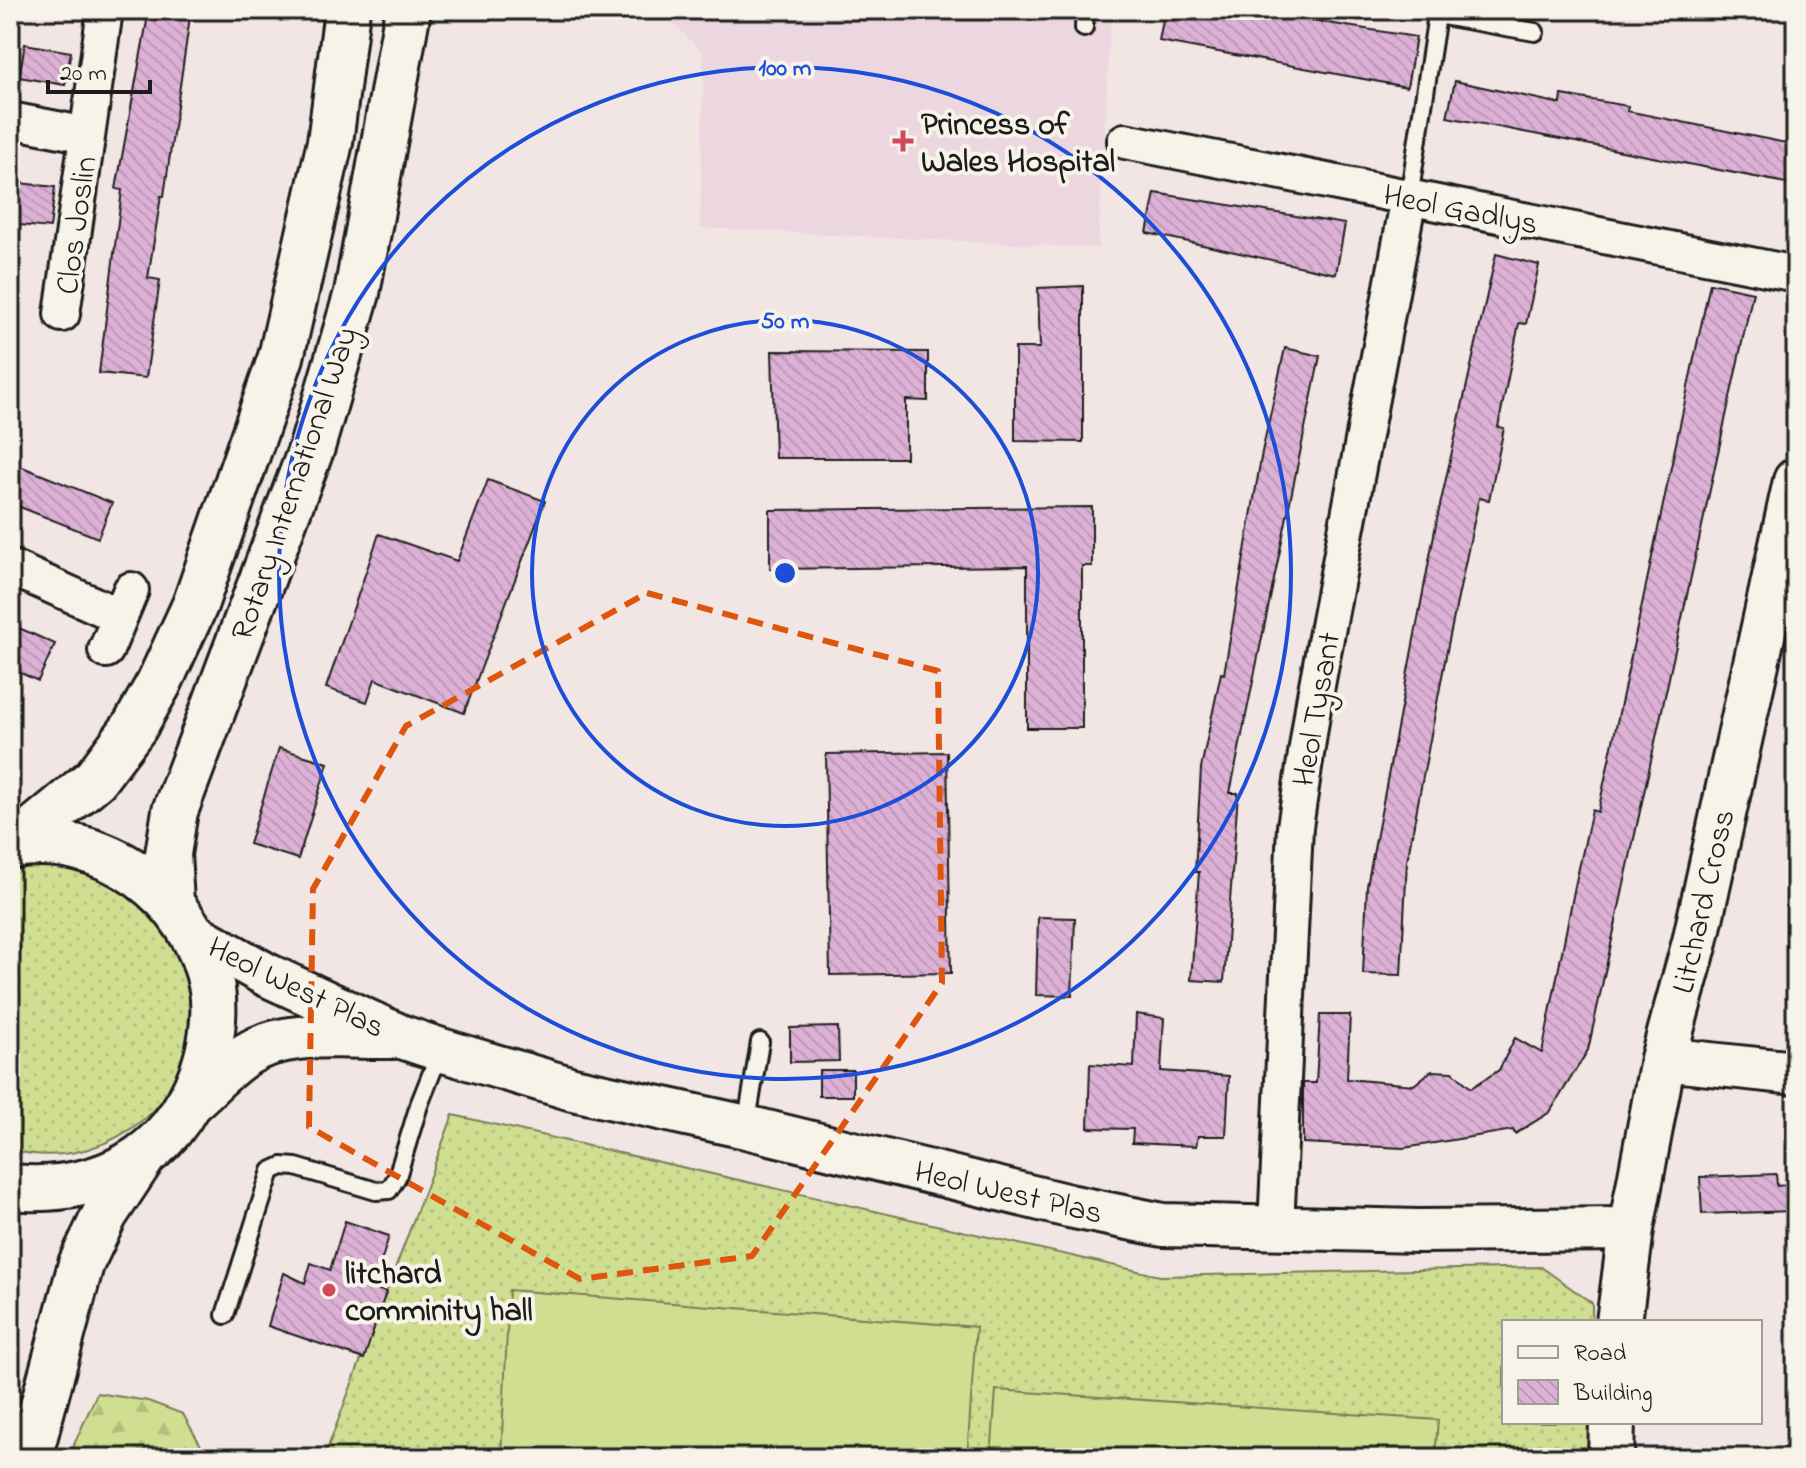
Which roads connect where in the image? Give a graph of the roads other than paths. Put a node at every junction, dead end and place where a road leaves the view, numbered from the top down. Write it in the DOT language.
graph roads {
  1 [pos="105,10"];
  2 [pos="347,10"];
  3 [pos="408,10"];
  4 [pos="1085,10"];
  5 [pos="1084,28"];
  6 [pos="1535,32"];
  7 [pos="10,120"];
  8 [pos="87,135"];
  9 [pos="1125,141"];
  10 [pos="1409,197"];
  11 [pos="1796,274"];
  12 [pos="62,314"];
  13 [pos="1796,481"];
  14 [pos="10,567"];
  15 [pos="106,650"];
  16 [pos="12,845"];
  17 [pos="182,918"];
  18 [pos="402,1037"];
  19 [pos="760,1042"];
  20 [pos="441,1050"];
  21 [pos="1663,1059"];
  22 [pos="1796,1073"];
  23 [pos="191,1102"];
  24 [pos="746,1127"];
  25 [pos="143,1156"];
  26 [pos="10,1187"];
  27 [pos="1276,1227"];
  28 [pos="1631,1229"];
  29 [pos="225,1315"];
  30 [pos="1619,1320"];
  31 [pos="1612,1424"];
  32 [pos="29,1458"];
  33 [pos="1611,1458"];
  1 -- 8 [label="street, Clos Joslin"];
  2 -- 16 [label="main road, Rotary International Way"];
  3 -- 17 [label="main road, Rotary International Way"];
  4 -- 5 [label="lane"];
  6 -- 10 [label="lane"];
  7 -- 8 [label="street, Clos Joslin"];
  8 -- 12 [label="street, Clos Joslin"];
  9 -- 10 [label="street, Heol Gadlys"];
  10 -- 11 [label="street, Heol Gadlys"];
  10 -- 27 [label="street, Heol Tysant"];
  13 -- 21 [label="main road, Litchard Cross"];
  14 -- 15 [label="street"];
  16 -- 17 [label="main road"];
  17 -- 18 [label="street, Heol West Plas"];
  17 -- 23 [label="main road"];
  18 -- 20 [label="street, Heol West Plas"];
  18 -- 23 [label="street, Heol West Plas"];
  19 -- 24 [label="lane"];
  20 -- 24 [label="street, Heol West Plas"];
  20 -- 29 [label="lane"];
  21 -- 22 [label="street"];
  21 -- 28 [label="main road, Litchard Cross"];
  23 -- 25 [label="main road"];
  24 -- 27 [label="street, Heol West Plas"];
  25 -- 26 [label="main road"];
  25 -- 32 [label="main road"];
  27 -- 28 [label="street, Heol West Plas"];
  28 -- 30 [label="main road, Litchard Cross"];
  31 -- 33 [label="main road"];
}
